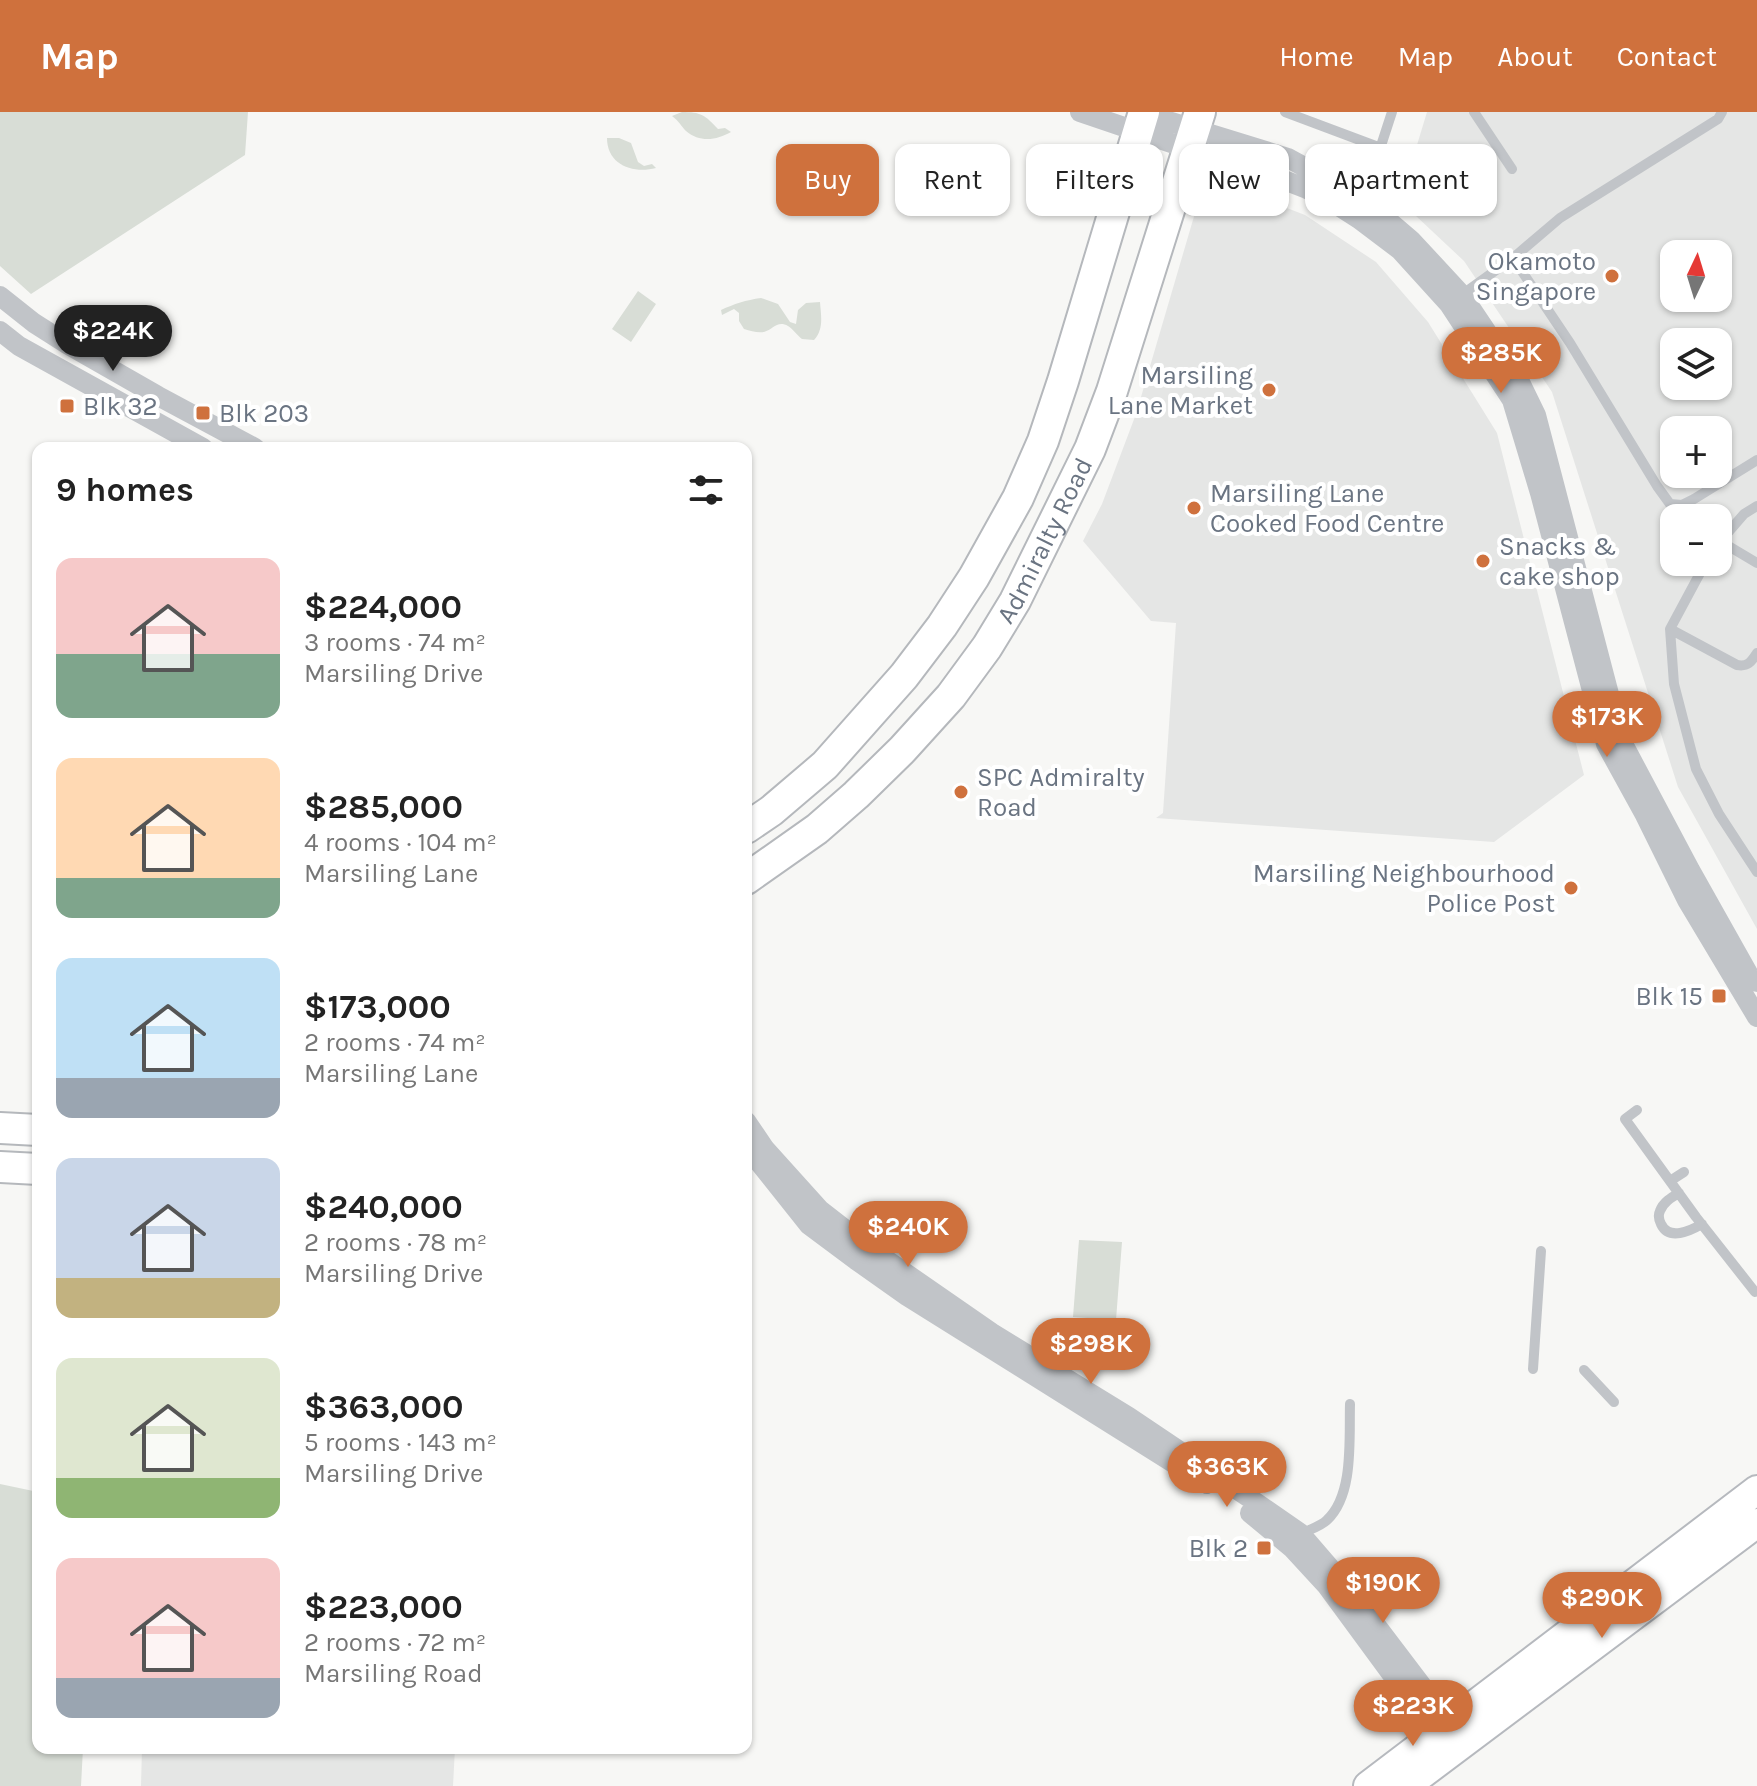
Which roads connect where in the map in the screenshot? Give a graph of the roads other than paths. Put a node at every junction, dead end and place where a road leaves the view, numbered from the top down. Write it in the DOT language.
graph roads {
  1 [pos="1080,112"];
  2 [pos="1285,112"];
  3 [pos="1392,112"];
  4 [pos="1474,112"];
  5 [pos="1722,112"];
  6 [pos="1141,117"];
  7 [pos="1194,130"];
  8 [pos="1370,144"];
  9 [pos="1382,144"];
  10 [pos="1512,169"];
  11 [pos="1305,188"];
  12 [pos="1368,216"];
  13 [pos="1513,258"];
  14 [pos="0,296"];
  15 [pos="1455,300"];
  16 [pos="0,331"];
  17 [pos="192,442"];
  18 [pos="244,442"];
  19 [pos="1757,460"];
  20 [pos="1757,506"];
  21 [pos="1732,528"];
  22 [pos="1732,550"];
  23 [pos="1757,563"];
  24 [pos="1698,576"];
  25 [pos="1670,629"];
  26 [pos="1757,653"];
  27 [pos="1598,677"];
  28 [pos="752,824"];
  29 [pos="1757,872"];
  30 [pos="752,875"];
  31 [pos="1757,982"];
  32 [pos="1757,1017"];
  33 [pos="1637,1110"];
  34 [pos="0,1128"];
  35 [pos="32,1130"];
  36 [pos="752,1130"];
  37 [pos="752,1154"];
  38 [pos="0,1167"];
  39 [pos="32,1169"];
  40 [pos="1684,1172"];
  41 [pos="1670,1181"];
  42 [pos="1679,1193"];
  43 [pos="1702,1224"];
  44 [pos="1541,1251"];
  45 [pos="1755,1292"];
  46 [pos="1533,1369"];
  47 [pos="1584,1370"];
  48 [pos="1614,1402"];
  49 [pos="1350,1404"];
  50 [pos="1757,1490"];
  51 [pos="1757,1523"];
  52 [pos="1296,1541"];
  53 [pos="1452,1736"];
  54 [pos="1368,1786"];
  55 [pos="1406,1786"];
  1 -- 6 [label="street"];
  2 -- 8 [label="lane"];
  3 -- 9 [label="lane"];
  4 -- 10 [label="lane"];
  5 -- 13 [label="lane"];
  6 -- 7 [label="street"];
  6 -- 28 [label="main road, Admiralty Road"];
  7 -- 11 [label="street"];
  7 -- 30 [label="main road, Admiralty Road"];
  12 -- 15 [label="street"];
  13 -- 15 [label="lane"];
  13 -- 19 [label="lane"];
  14 -- 18 [label="street"];
  15 -- 27 [label="street"];
  16 -- 17 [label="street"];
  20 -- 21 [label="lane"];
  22 -- 23 [label="lane"];
  24 -- 25 [label="lane"];
  25 -- 26 [label="lane"];
  25 -- 29 [label="lane"];
  27 -- 31 [label="street"];
  27 -- 32 [label="street"];
  33 -- 41 [label="lane"];
  34 -- 35 [label="main road"];
  36 -- 52 [label="street"];
  37 -- 52 [label="street"];
  38 -- 39 [label="main road"];
  40 -- 41 [label="lane"];
  41 -- 42 [label="lane"];
  42 -- 43 [label="lane"];
  42 -- 43 [label="lane"];
  43 -- 45 [label="lane"];
  44 -- 46 [label="lane"];
  47 -- 48 [label="lane"];
  49 -- 52 [label="lane"];
  50 -- 53 [label="street"];
  51 -- 53 [label="street"];
  52 -- 53 [label="street"];
  53 -- 54 [label="street"];
  53 -- 55 [label="street"];
}
